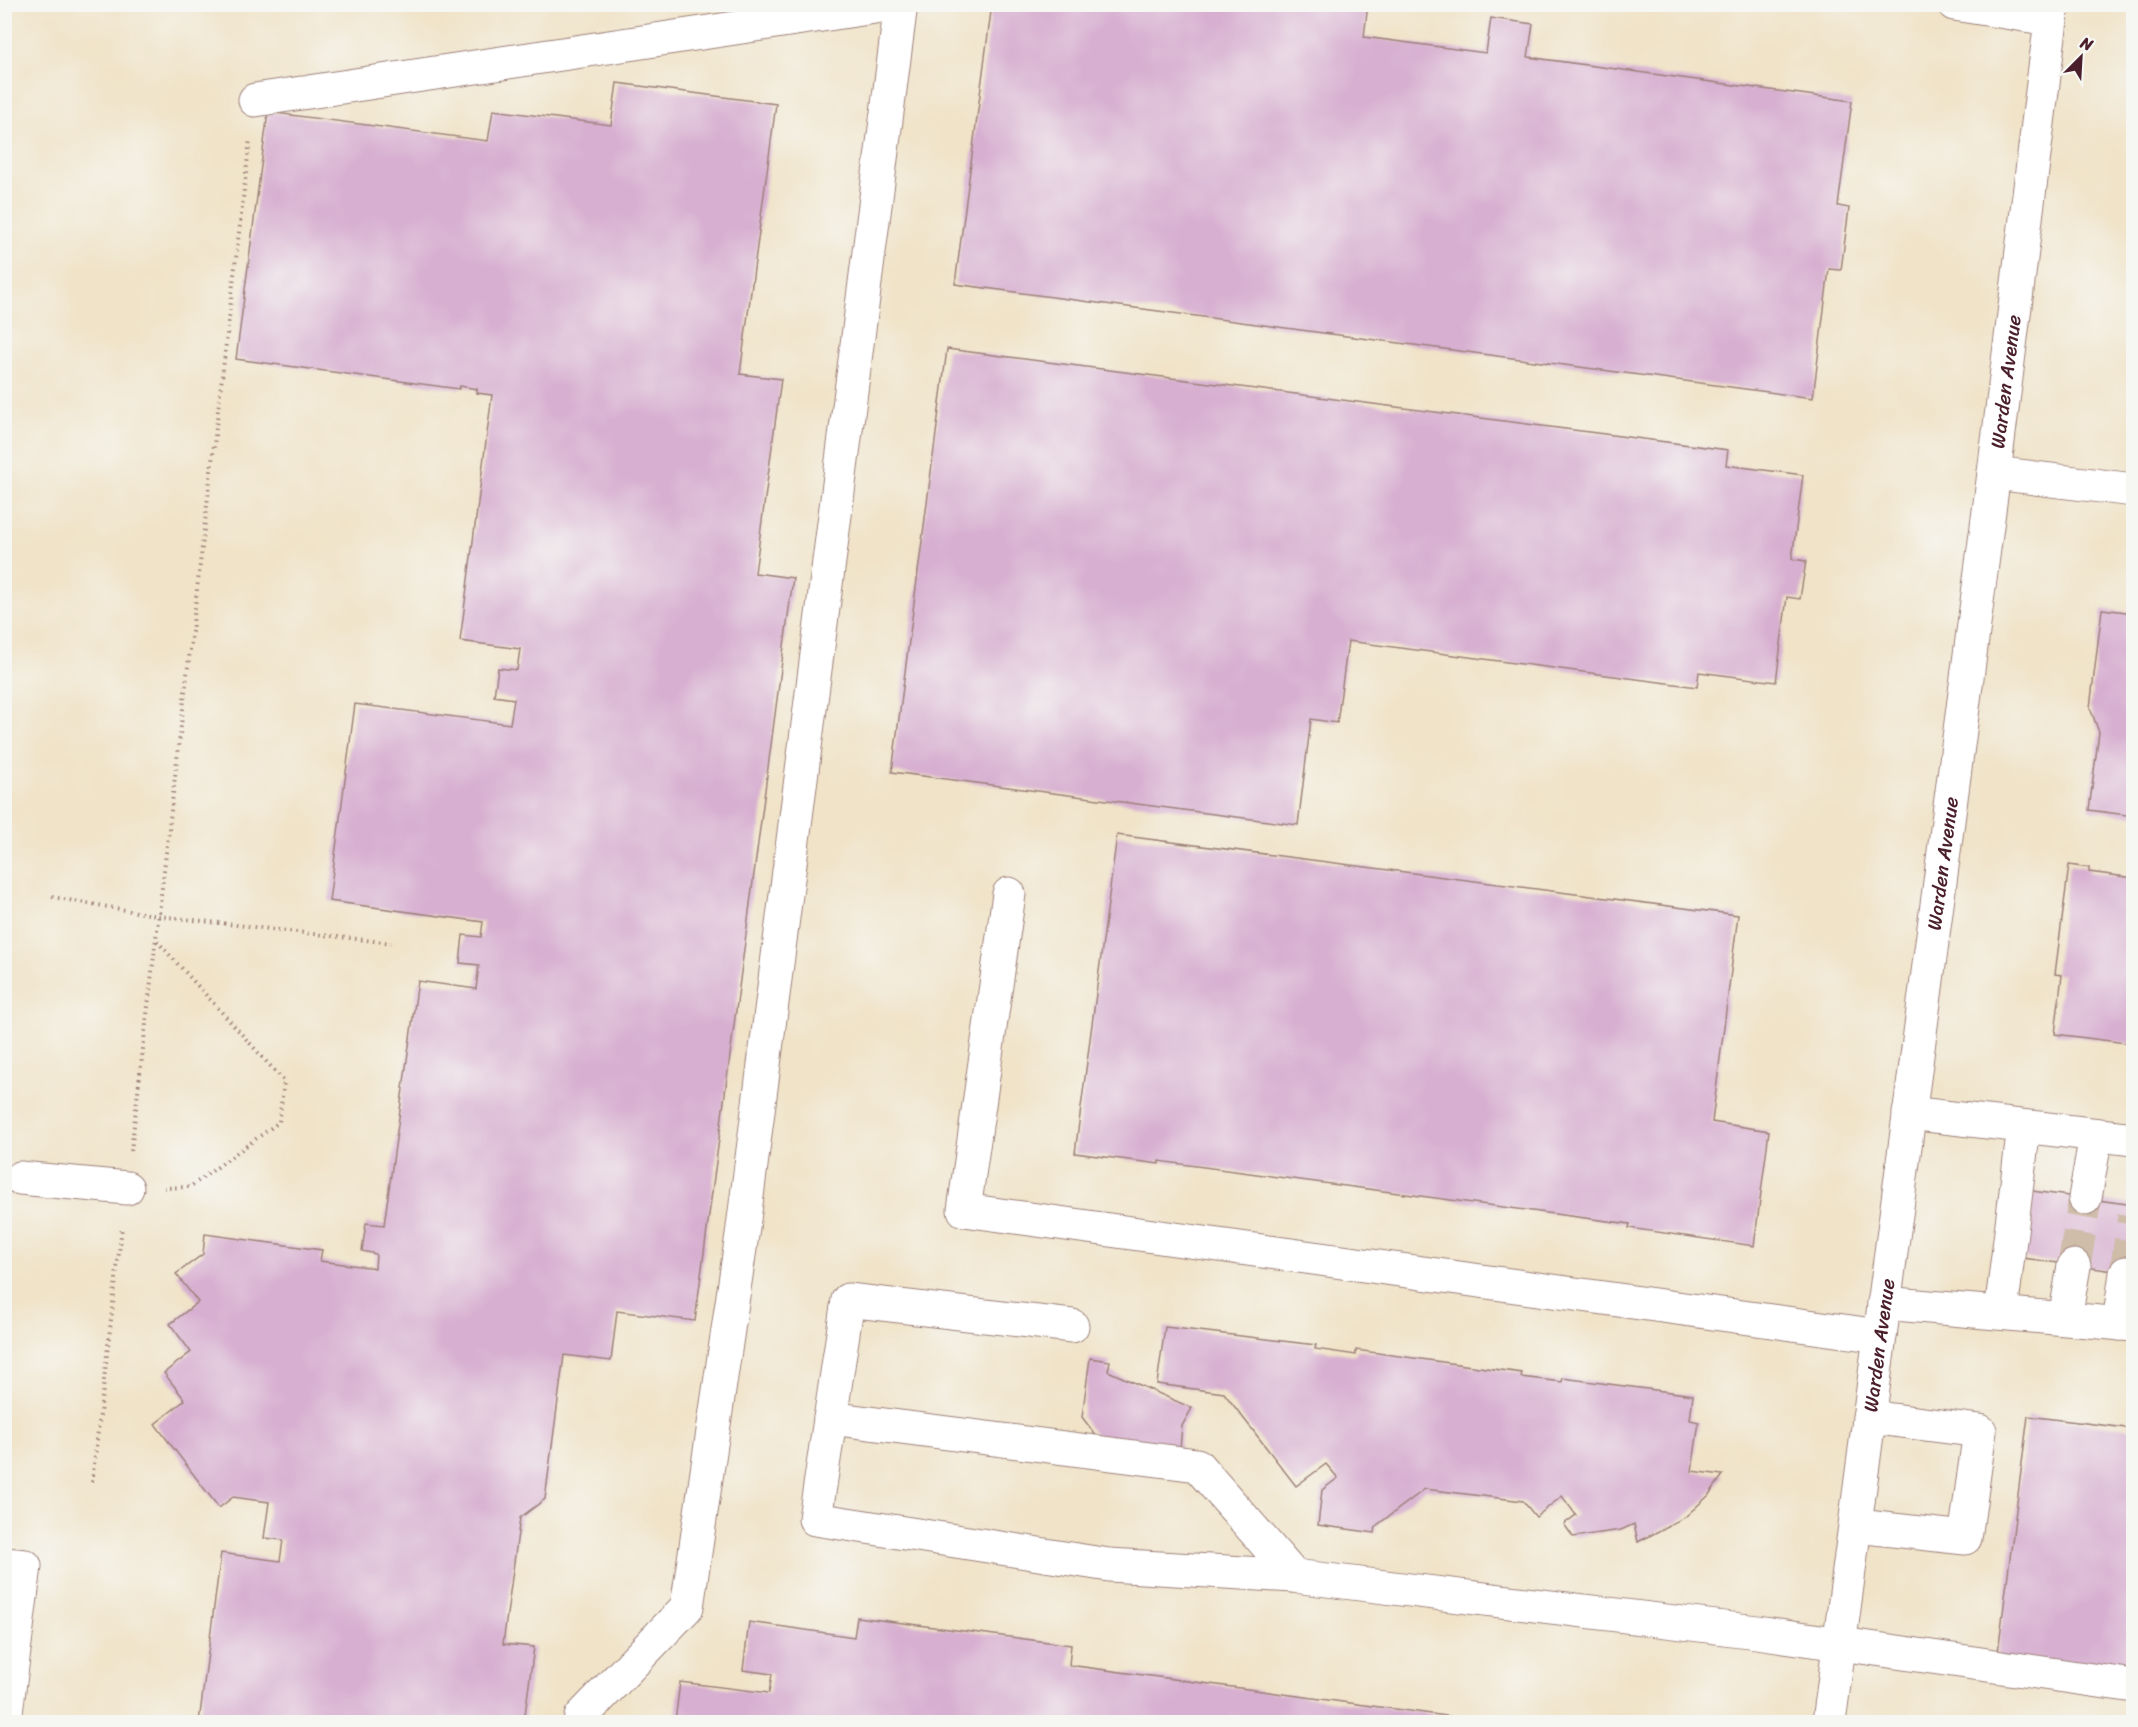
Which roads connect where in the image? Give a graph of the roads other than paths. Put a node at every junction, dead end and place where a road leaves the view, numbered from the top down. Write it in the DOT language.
graph roads {
  1 [pos="895,4"];
  2 [pos="901,4"];
  3 [pos="1954,4"];
  4 [pos="2052,12"];
  5 [pos="255,100"];
  6 [pos="1994,473"];
  7 [pos="2133,490"];
  8 [pos="1010,894"];
  9 [pos="1909,1113"];
  10 [pos="2024,1127"];
  11 [pos="2096,1135"];
  12 [pos="2133,1139"];
  13 [pos="20,1178"];
  14 [pos="127,1188"];
  15 [pos="2085,1198"];
  16 [pos="2074,1266"];
  17 [pos="2126,1273"];
  18 [pos="1884,1303"];
  19 [pos="2001,1312"];
  20 [pos="2065,1318"];
  21 [pos="2126,1324"];
  22 [pos="1072,1326"];
  23 [pos="1880,1336"];
  24 [pos="1869,1417"];
  25 [pos="830,1418"];
  26 [pos="1857,1526"];
  27 [pos="4,1564"];
  28 [pos="1294,1576"];
  29 [pos="1839,1644"];
  30 [pos="2133,1686"];
  31 [pos="5,1720"];
  32 [pos="580,1722"];
  33 [pos="1829,1722"];
  1 -- 5 [label="main road"];
  2 -- 32 [label="main road"];
  3 -- 4 [label="main road"];
  4 -- 6 [label="main road, Warden Avenue"];
  6 -- 7 [label="main road"];
  6 -- 9 [label="main road, Warden Avenue"];
  8 -- 23 [label="main road"];
  9 -- 10 [label="main road"];
  9 -- 18 [label="main road, Warden Avenue"];
  10 -- 11 [label="main road"];
  10 -- 19 [label="main road"];
  11 -- 12 [label="main road"];
  11 -- 15 [label="main road"];
  13 -- 14 [label="main road"];
  16 -- 20 [label="main road"];
  17 -- 21 [label="main road"];
  18 -- 19 [label="main road"];
  18 -- 23 [label="main road, Warden Avenue"];
  19 -- 20 [label="main road"];
  20 -- 21 [label="main road"];
  22 -- 25 [label="main road"];
  23 -- 24 [label="main road, Warden Avenue"];
  24 -- 26 [label="main road, Warden Avenue"];
  24 -- 26 [label="main road"];
  25 -- 28 [label="main road"];
  25 -- 28 [label="main road"];
  26 -- 29 [label="main road, Warden Avenue"];
  27 -- 31 [label="main road"];
  28 -- 29 [label="main road"];
  29 -- 30 [label="main road"];
  29 -- 33 [label="main road, Warden Avenue"];
}
